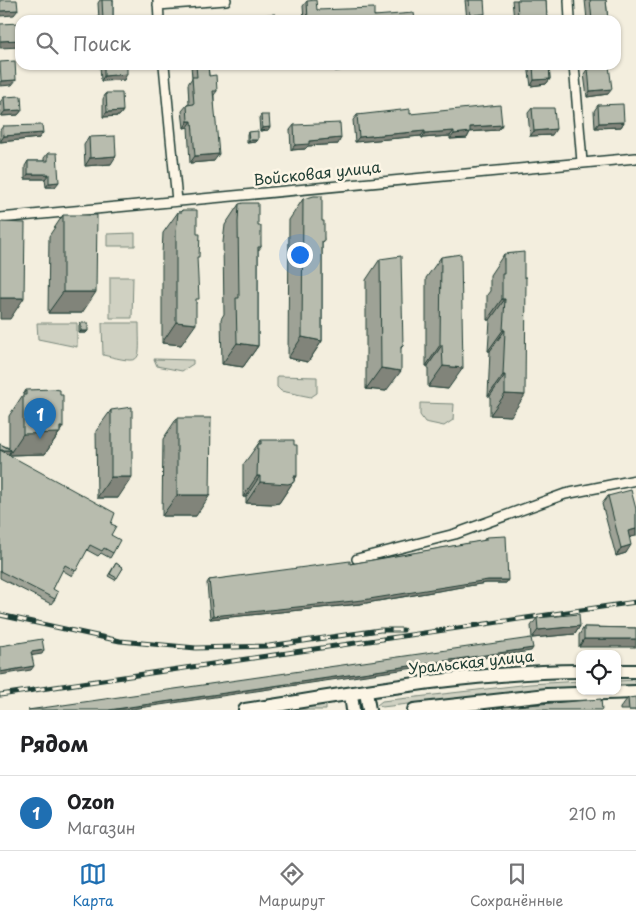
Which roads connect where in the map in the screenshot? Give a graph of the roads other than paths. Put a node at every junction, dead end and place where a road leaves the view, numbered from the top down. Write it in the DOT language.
graph roads {
  1 [pos="226,0"];
  2 [pos="568,0"];
  3 [pos="158,3"];
  4 [pos="570,15"];
  5 [pos="164,70"];
  6 [pos="574,70"];
  7 [pos="636,158"];
  8 [pos="582,162"];
  9 [pos="176,201"];
  10 [pos="0,218"];
  11 [pos="636,480"];
  12 [pos="358,558"];
  13 [pos="576,671"];
  14 [pos="621,671"];
  15 [pos="636,671"];
  16 [pos="366,692"];
  17 [pos="636,692"];
  18 [pos="351,694"];
  19 [pos="245,710"];
  20 [pos="353,710"];
  21 [pos="369,710"];
  22 [pos="414,710"];
  1 -- 3 [label="street"];
  2 -- 4 [label="street"];
  5 -- 9 [label="street"];
  6 -- 8 [label="street"];
  7 -- 8 [label="street, Войсковая улица"];
  8 -- 9 [label="street, Войсковая улица"];
  9 -- 10 [label="street, Войсковая улица"];
  11 -- 12 [label="street"];
  13 -- 16 [label="main road, Уральская улица"];
  14 -- 15 [label="main road"];
  16 -- 18 [label="main road, Уральская улица"];
  16 -- 21 [label="main road"];
  17 -- 22 [label="main road"];
  18 -- 19 [label="main road, Уральская улица"];
  18 -- 20 [label="main road"];
}
